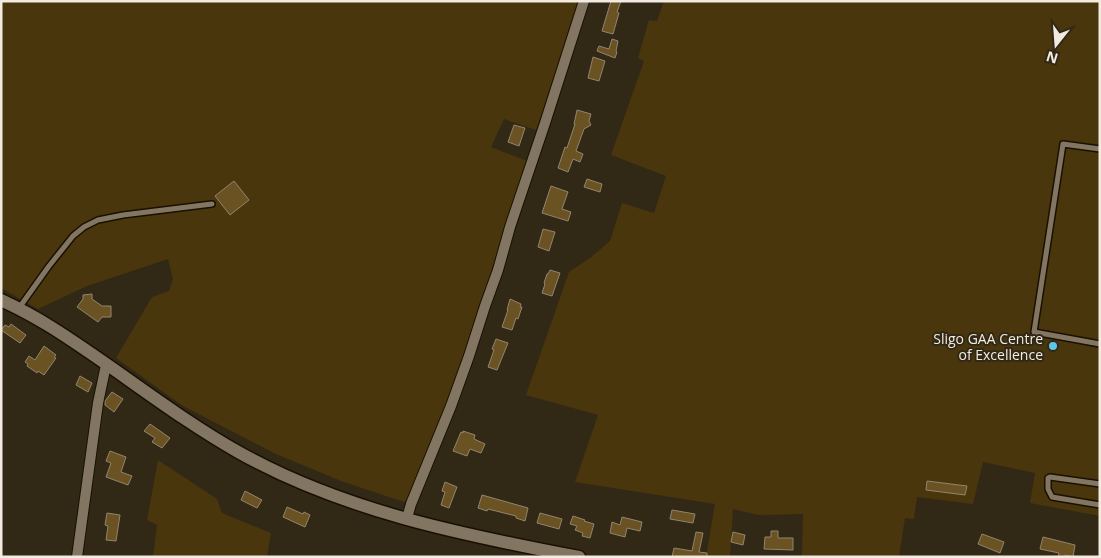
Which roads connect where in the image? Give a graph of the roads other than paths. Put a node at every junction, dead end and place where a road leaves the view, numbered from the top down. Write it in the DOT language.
graph roads {
  1 [pos="584,1"];
  2 [pos="1100,149"];
  3 [pos="212,204"];
  4 [pos="1,300"];
  5 [pos="19,309"];
  6 [pos="1100,344"];
  7 [pos="106,365"];
  8 [pos="1100,484"];
  9 [pos="1100,505"];
  10 [pos="407,518"];
  11 [pos="77,557"];
  12 [pos="579,557"];
  1 -- 10 [label="street"];
  2 -- 6 [label="lane"];
  3 -- 5 [label="lane"];
  4 -- 5 [label="main road"];
  5 -- 7 [label="main road"];
  7 -- 10 [label="main road"];
  7 -- 11 [label="street"];
  8 -- 9 [label="lane"];
  10 -- 12 [label="main road"];
}
